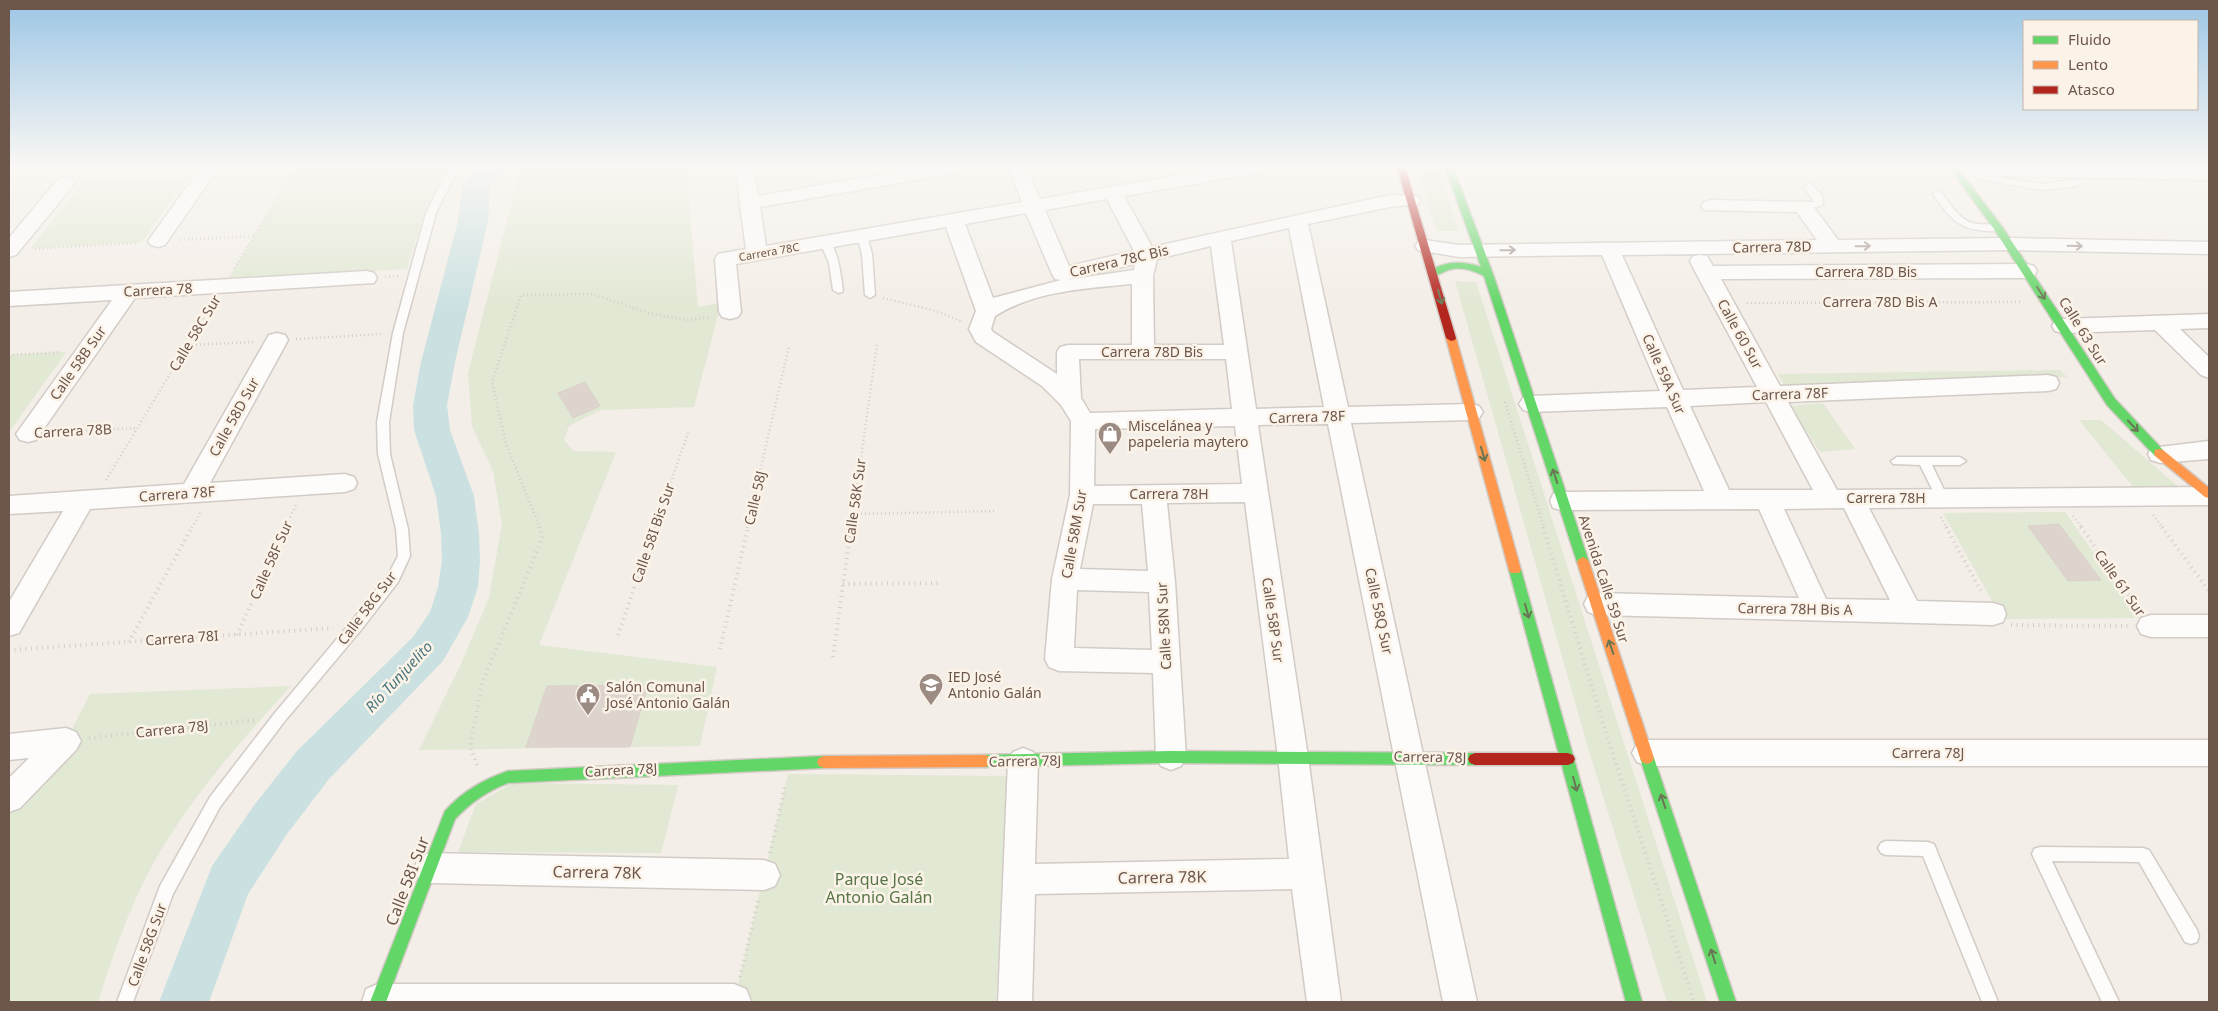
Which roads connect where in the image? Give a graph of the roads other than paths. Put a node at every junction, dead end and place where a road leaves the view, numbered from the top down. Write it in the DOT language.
graph roads {
  1 [pos="39,214"];
  2 [pos="177,214"];
  3 [pos="431,214"];
  4 [pos="751,214"];
  5 [pos="978,214"];
  6 [pos="1036,214"];
  7 [pos="1124,214"];
  8 [pos="1325,214"];
  9 [pos="1415,214"];
  10 [pos="1467,214"];
  11 [pos="1809,214"];
  12 [pos="1953,214"];
  13 [pos="1989,214"];
  14 [pos="953,219"];
  15 [pos="1297,220"];
  16 [pos="862,236"];
  17 [pos="2003,236"];
  18 [pos="1220,238"];
  19 [pos="158,242"];
  20 [pos="825,242"];
  21 [pos="1425,246"];
  22 [pos="1832,246"];
  23 [pos="1693,248"];
  24 [pos="2209,248"];
  25 [pos="1609,249"];
  26 [pos="9,250"];
  27 [pos="1480,250"];
  28 [pos="757,253"];
  29 [pos="1147,256"];
  30 [pos="2027,271"];
  31 [pos="1706,273"];
  32 [pos="1433,274"];
  33 [pos="1488,274"];
  34 [pos="1094,275"];
  35 [pos="1143,276"];
  36 [pos="367,278"];
  37 [pos="838,290"];
  38 [pos="129,292"];
  39 [pos="870,295"];
  40 [pos="9,299"];
  41 [pos="730,312"];
  42 [pos="983,320"];
  43 [pos="2209,321"];
  44 [pos="2161,323"];
  45 [pos="2063,326"];
  46 [pos="276,340"];
  47 [pos="1143,351"];
  48 [pos="1236,352"];
  49 [pos="2209,370"];
  50 [pos="2048,383"];
  51 [pos="1773,394"];
  52 [pos="1068,398"];
  53 [pos="1675,398"];
  54 [pos="1532,404"];
  55 [pos="1471,412"];
  56 [pos="1339,416"];
  57 [pos="1246,418"];
  58 [pos="1083,421"];
  59 [pos="28,434"];
  60 [pos="2209,450"];
  61 [pos="2160,454"];
  62 [pos="1924,460"];
  63 [pos="1960,460"];
  64 [pos="1897,461"];
  65 [pos="345,483"];
  66 [pos="201,493"];
  67 [pos="1256,494"];
  68 [pos="1082,495"];
  69 [pos="1154,495"];
  70 [pos="2209,495"];
  71 [pos="1936,498"];
  72 [pos="1720,499"];
  73 [pos="1767,499"];
  74 [pos="1840,499"];
  75 [pos="88,500"];
  76 [pos="1562,500"];
  77 [pos="9,505"];
  78 [pos="1066,580"];
  79 [pos="1162,582"];
  80 [pos="1597,604"];
  81 [pos="1817,610"];
  82 [pos="1909,612"];
  83 [pos="2002,619"];
  84 [pos="9,625"];
  85 [pos="2150,626"];
  86 [pos="2209,626"];
  87 [pos="1167,662"];
  88 [pos="9,747"];
  89 [pos="1647,753"];
  90 [pos="2209,754"];
  91 [pos="1171,757"];
  92 [pos="1293,757"];
  93 [pos="1410,757"];
  94 [pos="1568,759"];
  95 [pos="1023,761"];
  96 [pos="485,784"];
  97 [pos="9,798"];
  98 [pos="1886,848"];
  99 [pos="430,868"];
  100 [pos="1306,874"];
  101 [pos="764,875"];
  102 [pos="1018,879"];
  103 [pos="2191,936"];
  104 [pos="734,1001"];
  105 [pos="126,1002"];
  106 [pos="378,1002"];
  107 [pos="1015,1002"];
  108 [pos="1324,1002"];
  109 [pos="1460,1002"];
  110 [pos="1634,1002"];
  111 [pos="1728,1002"];
  112 [pos="1990,1002"];
  113 [pos="2110,1002"];
  1 -- 26 [label="street"];
  2 -- 19 [label="street"];
  3 -- 105 [label="lane, Calle 58G Sur"];
  4 -- 28 [label="street"];
  5 -- 14 [label="street, Carrera 78C"];
  6 -- 34 [label="street, Carrera 78C Bis"];
  7 -- 29 [label="street"];
  8 -- 15 [label="street, Carrera 78C Bis"];
  9 -- 21 [label="main road"];
  10 -- 27 [label="main road, Avenida Calle 59 Sur"];
  11 -- 22 [label="street"];
  12 -- 17 [label="lane"];
  13 -- 17 [label="main road, Calle 63 Sur"];
  14 -- 16 [label="street, Carrera 78C"];
  14 -- 42 [label="street"];
  15 -- 18 [label="street, Carrera 78C Bis"];
  15 -- 56 [label="street, Calle 58Q Sur"];
  16 -- 20 [label="street, Carrera 78C"];
  16 -- 39 [label="lane"];
  22 -- 17 [label="street, Carrera 78D, one-way"];
  17 -- 24 [label="street, Carrera 78D, one-way"];
  17 -- 30 [label="main road, Calle 63 Sur"];
  18 -- 29 [label="street, Carrera 78C Bis"];
  18 -- 48 [label="street, Calle 58P Sur"];
  20 -- 28 [label="street, Carrera 78C"];
  20 -- 37 [label="lane"];
  21 -- 27 [label="street, Carrera 78D"];
  21 -- 32 [label="main road"];
  22 -- 23 [label="street, Carrera 78D"];
  23 -- 25 [label="street, Carrera 78D"];
  23 -- 31 [label="street, Calle 60 Sur"];
  27 -- 25 [label="street, Carrera 78D, one-way"];
  25 -- 53 [label="street, Calle 59A Sur"];
  27 -- 33 [label="main road, Avenida Calle 59 Sur"];
  28 -- 41 [label="street, Carrera 78C"];
  29 -- 34 [label="street, Carrera 78C Bis"];
  29 -- 35 [label="street"];
  30 -- 31 [label="street, Carrera 78D Bis"];
  30 -- 45 [label="main road, Calle 63 Sur, one-way"];
  31 -- 51 [label="street, Calle 60 Sur"];
  32 -- 33 [label="main road"];
  32 -- 55 [label="main road, one-way"];
  33 -- 54 [label="main road, Avenida Calle 59 Sur"];
  34 -- 35 [label="street"];
  34 -- 42 [label="street"];
  35 -- 47 [label="street"];
  36 -- 38 [label="street, Carrera 78"];
  38 -- 40 [label="street, Carrera 78"];
  38 -- 59 [label="street, Calle 58B Sur"];
  42 -- 52 [label="street"];
  43 -- 44 [label="street"];
  44 -- 45 [label="street"];
  44 -- 49 [label="street"];
  45 -- 61 [label="main road, Calle 63 Sur, one-way"];
  46 -- 66 [label="street, Calle 58D Sur"];
  47 -- 48 [label="street, Carrera 78D Bis"];
  47 -- 52 [label="street, Carrera 78D Bis"];
  48 -- 57 [label="street, Calle 58P Sur"];
  50 -- 51 [label="street, Carrera 78F"];
  51 -- 53 [label="street, Carrera 78F"];
  51 -- 74 [label="street, Calle 60 Sur"];
  52 -- 58 [label="street"];
  53 -- 54 [label="street, Carrera 78F"];
  53 -- 72 [label="street, Calle 59A Sur"];
  76 -- 54 [label="main road, Avenida Calle 59 Sur, one-way"];
  55 -- 56 [label="street, Carrera 78F"];
  55 -- 94 [label="main road, one-way"];
  56 -- 57 [label="street, Carrera 78F"];
  56 -- 93 [label="street, Calle 58Q Sur"];
  57 -- 58 [label="street, Carrera 78F"];
  57 -- 67 [label="street, Calle 58P Sur"];
  58 -- 68 [label="street, Calle 58M Sur"];
  60 -- 61 [label="street"];
  61 -- 70 [label="main road, Calle 63 Sur"];
  62 -- 63 [label="lane"];
  62 -- 64 [label="lane"];
  62 -- 71 [label="lane"];
  65 -- 66 [label="street, Carrera 78F"];
  66 -- 75 [label="street, Carrera 78F"];
  67 -- 69 [label="street, Carrera 78H"];
  67 -- 92 [label="street, Calle 58P Sur"];
  68 -- 69 [label="street, Carrera 78H"];
  68 -- 78 [label="street, Calle 58M Sur"];
  69 -- 79 [label="street, Calle 58N Sur"];
  70 -- 71 [label="street, Carrera 78H"];
  71 -- 74 [label="street, Carrera 78H"];
  72 -- 73 [label="street, Carrera 78H"];
  72 -- 76 [label="street, Carrera 78H"];
  73 -- 74 [label="street, Carrera 78H"];
  73 -- 81 [label="street"];
  74 -- 82 [label="street, Calle 60 Sur"];
  75 -- 77 [label="street, Carrera 78F"];
  75 -- 84 [label="street"];
  76 -- 80 [label="main road, Avenida Calle 59 Sur"];
  78 -- 79 [label="street"];
  78 -- 87 [label="street, Calle 58M Sur"];
  79 -- 87 [label="street, Calle 58N Sur"];
  80 -- 81 [label="street, Carrera 78H Bis A"];
  89 -- 80 [label="main road, Avenida Calle 59 Sur, one-way"];
  81 -- 82 [label="street, Carrera 78H Bis A"];
  82 -- 83 [label="street, Carrera 78H Bis A"];
  85 -- 86 [label="street"];
  87 -- 91 [label="street, Calle 58N Sur"];
  88 -- 97 [label="street"];
  89 -- 90 [label="street, Carrera 78J"];
  111 -- 89 [label="main road, Avenida Calle 59 Sur, one-way"];
  91 -- 92 [label="main road, Carrera 78J"];
  91 -- 95 [label="main road, Carrera 78J"];
  92 -- 93 [label="main road, Carrera 78J"];
  92 -- 100 [label="street, Calle 58P Sur"];
  93 -- 94 [label="main road, Carrera 78J"];
  93 -- 109 [label="street, Calle 58Q Sur"];
  94 -- 110 [label="main road, one-way"];
  95 -- 96 [label="main road, Carrera 78J"];
  95 -- 102 [label="street"];
  96 -- 99 [label="main road, Calle 58I Sur"];
  98 -- 112 [label="lane"];
  99 -- 101 [label="street, Carrera 78K"];
  99 -- 106 [label="main road, Calle 58I Sur"];
  100 -- 102 [label="street, Carrera 78K"];
  100 -- 108 [label="street, Calle 58P Sur"];
  102 -- 107 [label="street"];
  103 -- 113 [label="lane"];
  104 -- 106 [label="street"];
}
